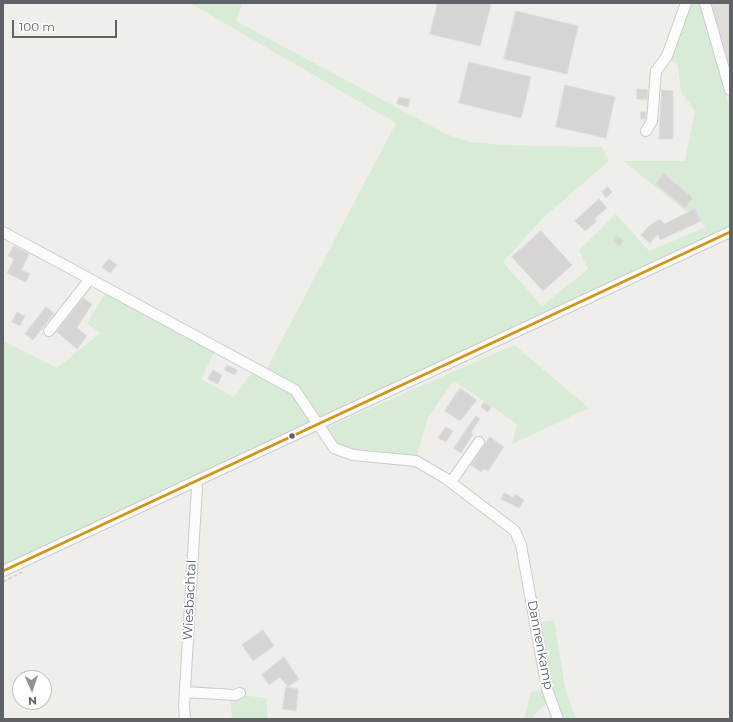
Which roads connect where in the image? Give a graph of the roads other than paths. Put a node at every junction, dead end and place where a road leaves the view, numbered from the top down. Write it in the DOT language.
graph roads {
  1 [pos="686,3"];
  2 [pos="705,3"];
  3 [pos="730,90"];
  4 [pos="646,131"];
  5 [pos="3,232"];
  6 [pos="730,232"];
  7 [pos="90,279"];
  8 [pos="49,331"];
  9 [pos="317,424"];
  10 [pos="479,442"];
  11 [pos="195,481"];
  12 [pos="451,482"];
  13 [pos="3,571"];
  14 [pos="185,692"];
  15 [pos="240,693"];
  16 [pos="185,719"];
  17 [pos="558,719"];
  1 -- 4 [label="street"];
  2 -- 3 [label="street"];
  5 -- 7 [label="street, Dannenkamp"];
  6 -- 9 [label="street"];
  7 -- 8 [label="street"];
  7 -- 9 [label="street, Dannenkamp"];
  9 -- 11 [label="street"];
  9 -- 12 [label="street, Dannenkamp"];
  10 -- 12 [label="street"];
  11 -- 13 [label="street"];
  11 -- 14 [label="street, Wiesbachtal"];
  12 -- 17 [label="street, Dannenkamp"];
  14 -- 15 [label="street"];
  14 -- 16 [label="street, Wiesbachtal"];
}
